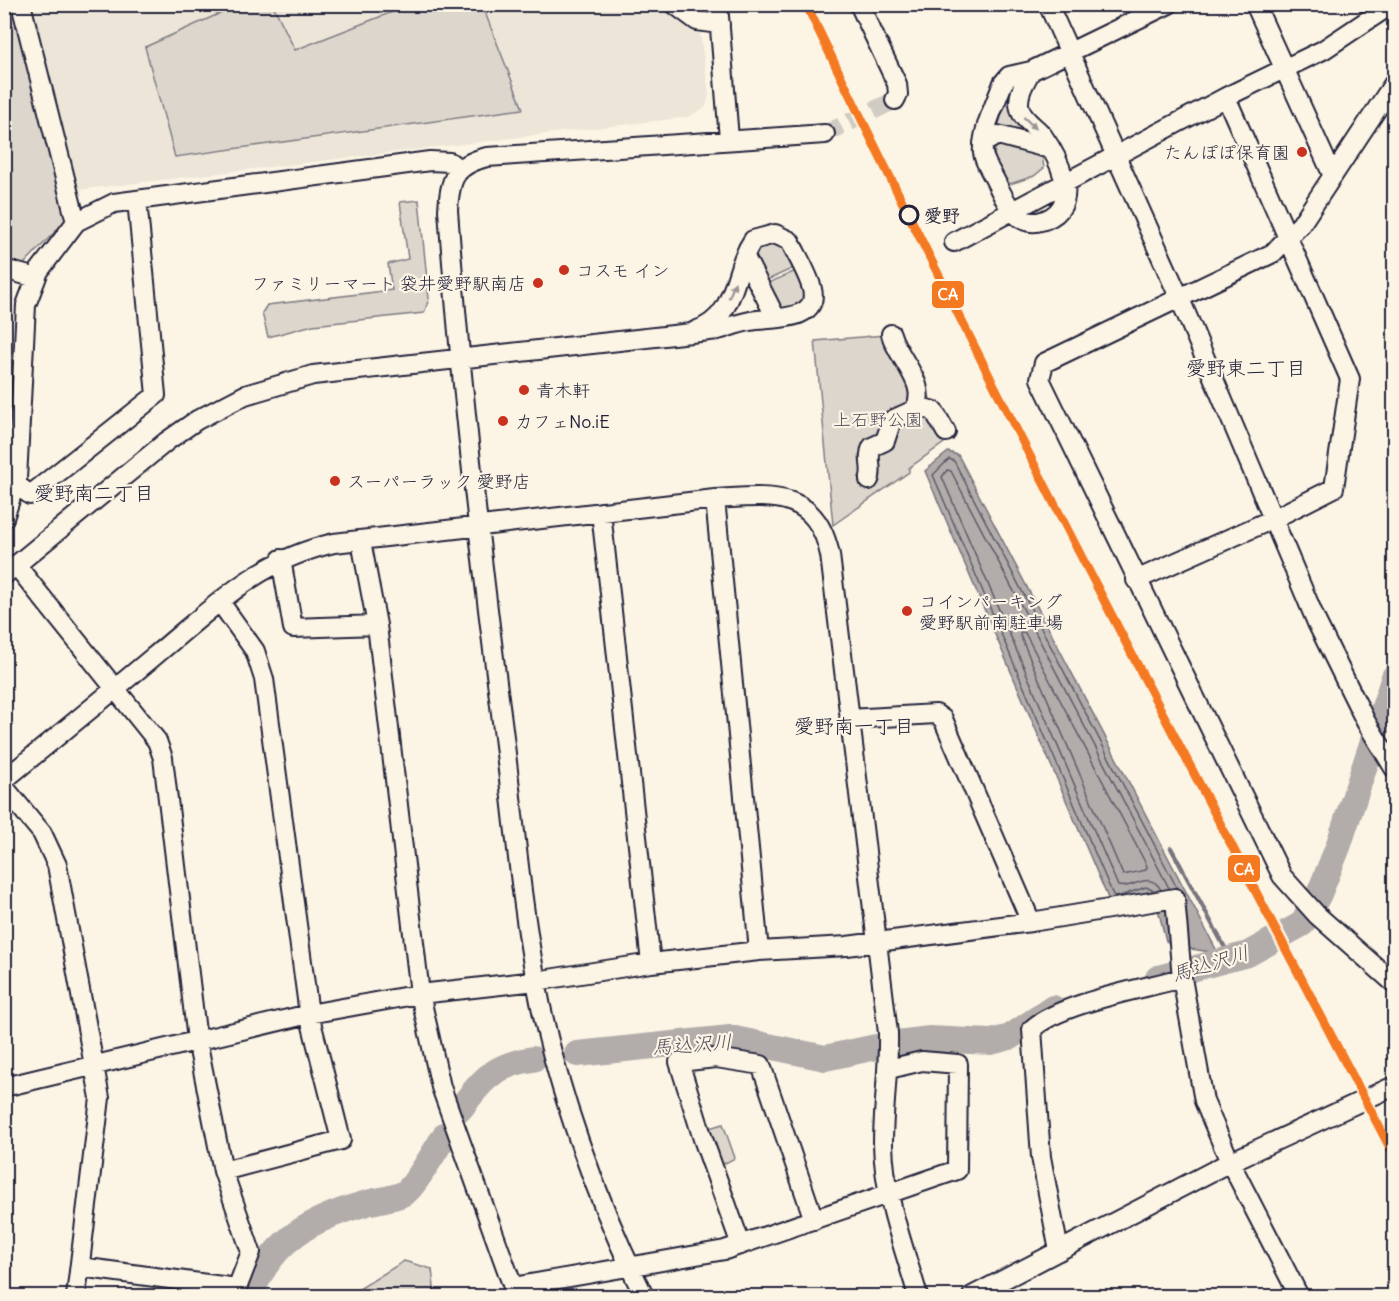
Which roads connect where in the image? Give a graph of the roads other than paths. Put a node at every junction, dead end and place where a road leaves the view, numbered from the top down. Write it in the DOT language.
graph roads {
  1 [pos="21,4"];
  2 [pos="674,4"];
  3 [pos="718,4"];
  4 [pos="859,4"];
  5 [pos="1048,4"];
  6 [pos="1168,4"];
  7 [pos="1255,4"];
  8 [pos="1394,5"];
  9 [pos="720,24"];
  10 [pos="1071,53"];
  11 [pos="1284,69"];
  12 [pos="1031,71"];
  13 [pos="1395,83"];
  14 [pos="1226,97"];
  15 [pos="895,100"];
  16 [pos="825,134"];
  17 [pos="729,139"];
  18 [pos="983,143"];
  19 [pos="1050,149"];
  20 [pos="459,169"];
  21 [pos="1333,176"];
  22 [pos="137,200"];
  23 [pos="76,222"];
  24 [pos="1286,239"];
  25 [pos="954,242"];
  26 [pos="745,257"];
  27 [pos="4,268"];
  28 [pos="36,279"];
  29 [pos="1180,299"];
  30 [pos="776,318"];
  31 [pos="695,331"];
  32 [pos="891,334"];
  33 [pos="459,360"];
  34 [pos="917,406"];
  35 [pos="946,432"];
  36 [pos="869,480"];
  37 [pos="16,484"];
  38 [pos="715,499"];
  39 [pos="601,513"];
  40 [pos="4,518"];
  41 [pos="1273,519"];
  42 [pos="477,529"];
  43 [pos="361,541"];
  44 [pos="281,559"];
  45 [pos="10,570"];
  46 [pos="1136,580"];
  47 [pos="220,602"];
  48 [pos="377,625"];
  49 [pos="114,690"];
  50 [pos="849,719"];
  51 [pos="1392,764"];
  52 [pos="4,780"];
  53 [pos="4,787"];
  54 [pos="1031,922"];
  55 [pos="878,942"];
  56 [pos="759,951"];
  57 [pos="651,963"];
  58 [pos="1181,973"];
  59 [pos="536,981"];
  60 [pos="1395,983"];
  61 [pos="420,994"];
  62 [pos="309,1014"];
  63 [pos="197,1040"];
  64 [pos="94,1067"];
  65 [pos="889,1069"];
  66 [pos="1395,1086"];
  67 [pos="4,1087"];
  68 [pos="1230,1162"];
  69 [pos="223,1171"];
  70 [pos="888,1194"];
  71 [pos="814,1220"];
  72 [pos="741,1245"];
  73 [pos="1059,1251"];
  74 [pos="80,1268"];
  75 [pos="630,1269"];
  76 [pos="236,1292"];
  77 [pos="76,1296"];
  78 [pos="644,1296"];
  79 [pos="918,1296"];
  80 [pos="972,1296"];
  81 [pos="1299,1296"];
  1 -- 23 [label="street"];
  2 -- 9 [label="street"];
  3 -- 9 [label="street"];
  4 -- 15 [label="street"];
  5 -- 10 [label="street"];
  6 -- 10 [label="street"];
  7 -- 11 [label="street"];
  8 -- 11 [label="street"];
  9 -- 17 [label="street"];
  10 -- 12 [label="street"];
  10 -- 29 [label="street"];
  11 -- 14 [label="street"];
  11 -- 21 [label="street"];
  12 -- 18 [label="street"];
  12 -- 19 [label="street, one-way"];
  13 -- 21 [label="street"];
  14 -- 24 [label="street"];
  14 -- 25 [label="street"];
  16 -- 17 [label="street"];
  17 -- 20 [label="street"];
  18 -- 19 [label="street"];
  18 -- 19 [label="street"];
  20 -- 22 [label="street"];
  20 -- 33 [label="street"];
  21 -- 24 [label="street"];
  22 -- 23 [label="street"];
  22 -- 37 [label="street"];
  23 -- 28 [label="street"];
  24 -- 29 [label="street"];
  24 -- 41 [label="street"];
  26 -- 30 [label="street"];
  26 -- 30 [label="street"];
  31 -- 26 [label="street, one-way"];
  27 -- 28 [label="street"];
  28 -- 37 [label="street"];
  29 -- 41 [label="street"];
  29 -- 46 [label="street"];
  30 -- 31 [label="street"];
  31 -- 33 [label="street"];
  32 -- 34 [label="street"];
  33 -- 42 [label="street"];
  33 -- 45 [label="street"];
  34 -- 35 [label="street"];
  34 -- 36 [label="street"];
  37 -- 40 [label="street"];
  38 -- 39 [label="street"];
  38 -- 50 [label="street"];
  38 -- 56 [label="street"];
  39 -- 42 [label="street"];
  39 -- 57 [label="street"];
  41 -- 46 [label="street"];
  41 -- 51 [label="street"];
  42 -- 43 [label="street"];
  42 -- 59 [label="street"];
  43 -- 44 [label="street"];
  43 -- 48 [label="street"];
  44 -- 47 [label="street"];
  44 -- 48 [label="street"];
  45 -- 49 [label="street"];
  46 -- 60 [label="street"];
  47 -- 49 [label="street"];
  47 -- 62 [label="street"];
  48 -- 61 [label="street"];
  49 -- 52 [label="street"];
  49 -- 63 [label="street"];
  50 -- 54 [label="street"];
  50 -- 55 [label="street"];
  53 -- 64 [label="street"];
  54 -- 55 [label="street"];
  54 -- 58 [label="street"];
  55 -- 56 [label="street"];
  55 -- 65 [label="street"];
  56 -- 57 [label="street"];
  57 -- 59 [label="street"];
  58 -- 68 [label="street"];
  58 -- 73 [label="street"];
  59 -- 61 [label="street"];
  59 -- 75 [label="street"];
  61 -- 62 [label="street"];
  61 -- 75 [label="street"];
  62 -- 63 [label="street"];
  62 -- 69 [label="street"];
  63 -- 64 [label="street"];
  63 -- 69 [label="street"];
  64 -- 67 [label="street"];
  64 -- 74 [label="street"];
  65 -- 70 [label="street"];
  65 -- 70 [label="street"];
  66 -- 68 [label="street"];
  68 -- 73 [label="street"];
  68 -- 81 [label="street"];
  69 -- 76 [label="street"];
  70 -- 71 [label="street"];
  70 -- 79 [label="street"];
  71 -- 72 [label="street"];
  71 -- 72 [label="street"];
  72 -- 75 [label="street"];
  73 -- 80 [label="street"];
  74 -- 76 [label="street"];
  74 -- 77 [label="street"];
  75 -- 78 [label="street"];
}
